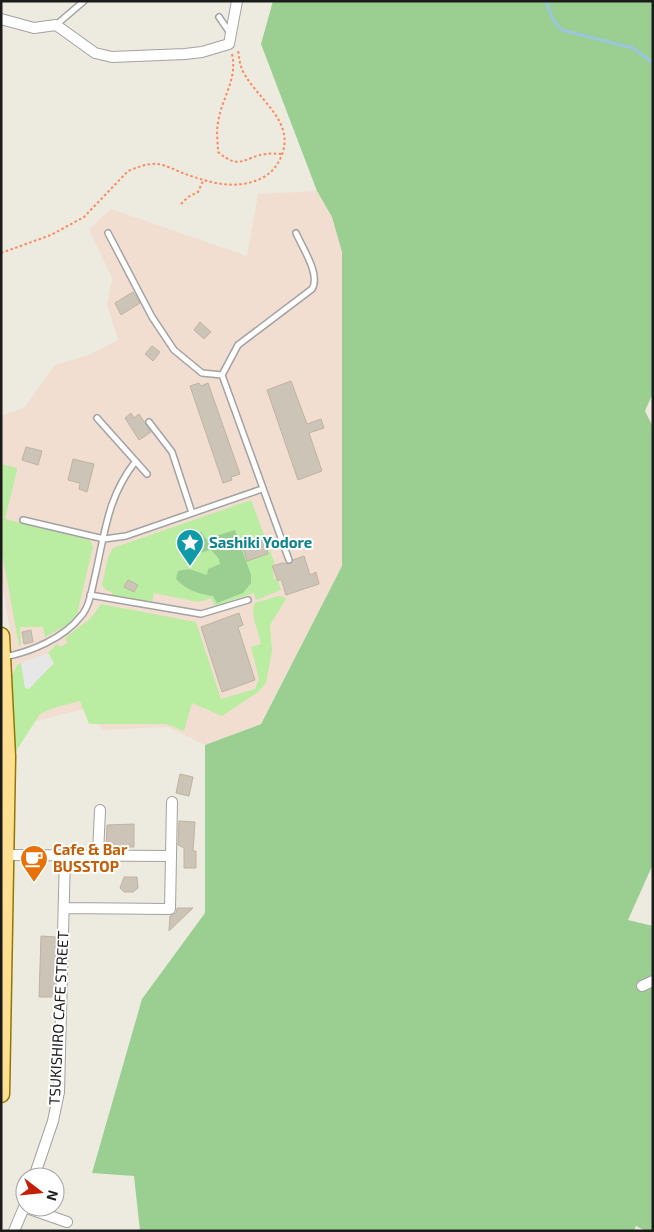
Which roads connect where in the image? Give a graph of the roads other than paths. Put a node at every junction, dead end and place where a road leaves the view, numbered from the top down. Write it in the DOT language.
graph roads {
  1 [pos="84,1"];
  2 [pos="237,1"];
  3 [pos="219,17"];
  4 [pos="1,19"];
  5 [pos="56,25"];
  6 [pos="232,42"];
  7 [pos="108,233"];
  8 [pos="296,233"];
  9 [pos="222,375"];
  10 [pos="97,418"];
  11 [pos="149,422"];
  12 [pos="135,462"];
  13 [pos="146,474"];
  14 [pos="262,489"];
  15 [pos="192,512"];
  16 [pos="23,520"];
  17 [pos="104,539"];
  18 [pos="288,560"];
  19 [pos="90,595"];
  20 [pos="248,600"];
  21 [pos="1,636"];
  22 [pos="4,657"];
  23 [pos="172,802"];
  24 [pos="100,810"];
  25 [pos="5,854"];
  26 [pos="98,854"];
  27 [pos="65,855"];
  28 [pos="171,856"];
  29 [pos="64,908"];
  30 [pos="653,982"];
  31 [pos="642,986"];
  32 [pos="1,1094"];
  33 [pos="37,1167"];
  34 [pos="20,1217"];
  35 [pos="54,1217"];
  36 [pos="67,1222"];
  37 [pos="14,1231"];
  1 -- 5 [label="lane"];
  2 -- 6 [label="street"];
  3 -- 6 [label="lane"];
  4 -- 5 [label="street"];
  5 -- 6 [label="street"];
  7 -- 9 [label="lane"];
  8 -- 9 [label="lane"];
  9 -- 14 [label="lane"];
  10 -- 12 [label="lane"];
  11 -- 15 [label="lane"];
  12 -- 13 [label="lane"];
  12 -- 17 [label="lane"];
  14 -- 15 [label="lane"];
  14 -- 18 [label="lane"];
  15 -- 17 [label="lane"];
  16 -- 17 [label="lane"];
  17 -- 19 [label="lane"];
  19 -- 20 [label="lane"];
  19 -- 22 [label="lane"];
  21 -- 22 [label="main road"];
  22 -- 25 [label="main road"];
  23 -- 28 [label="street"];
  24 -- 26 [label="street"];
  25 -- 27 [label="street"];
  25 -- 32 [label="main road"];
  26 -- 27 [label="street"];
  26 -- 28 [label="street"];
  27 -- 29 [label="street, TSUKISHIRO CAFE STREET"];
  28 -- 29 [label="street"];
  29 -- 33 [label="street, TSUKISHIRO CAFE STREET"];
  30 -- 31 [label="street"];
  34 -- 37 [label="street"];
  35 -- 36 [label="street"];
}
